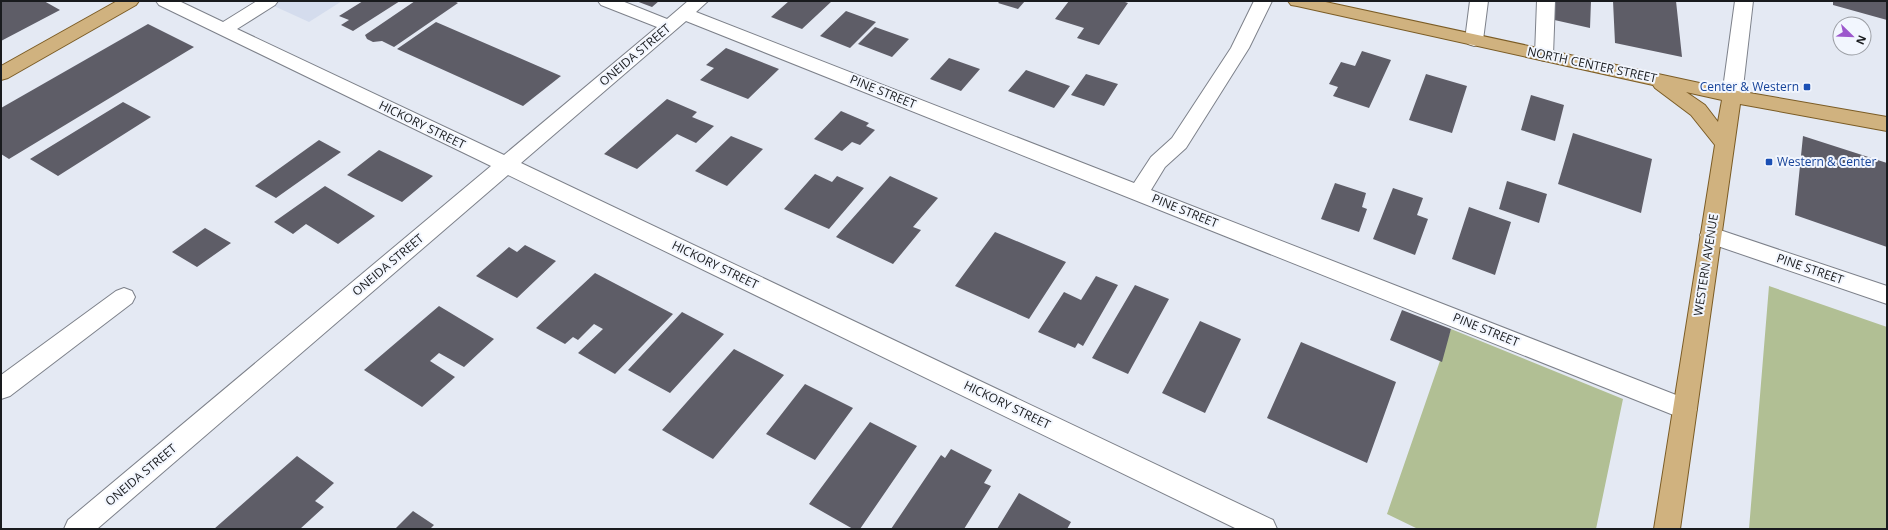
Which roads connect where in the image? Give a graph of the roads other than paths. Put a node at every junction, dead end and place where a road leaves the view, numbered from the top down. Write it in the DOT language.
graph roads {
  1 [pos="130,1"];
  2 [pos="165,1"];
  3 [pos="268,1"];
  4 [pos="607,1"];
  5 [pos="1263,1"];
  6 [pos="1297,1"];
  7 [pos="1478,1"];
  8 [pos="1546,1"];
  9 [pos="1744,1"];
  10 [pos="684,14"];
  11 [pos="224,29"];
  12 [pos="1474,40"];
  13 [pos="1544,55"];
  14 [pos="1,74"];
  15 [pos="1657,80"];
  16 [pos="1732,96"];
  17 [pos="1887,124"];
  18 [pos="1724,143"];
  19 [pos="507,165"];
  20 [pos="1138,193"];
  21 [pos="1711,235"];
  22 [pos="1887,295"];
  23 [pos="124,297"];
  24 [pos="1,389"];
  25 [pos="1685,409"];
  26 [pos="77,529"];
  27 [pos="1264,529"];
  28 [pos="1667,529"];
  1 -- 14 [label="main road"];
  2 -- 11 [label="street, HICKORY STREET"];
  3 -- 11 [label="street"];
  4 -- 10 [label="street, PINE STREET"];
  5 -- 20 [label="street"];
  6 -- 12 [label="main road, NORTH CENTER STREET"];
  7 -- 12 [label="street"];
  8 -- 13 [label="street"];
  9 -- 16 [label="street, WESTERN AVENUE"];
  10 -- 19 [label="street, ONEIDA STREET"];
  10 -- 20 [label="street, PINE STREET"];
  11 -- 19 [label="street, HICKORY STREET"];
  12 -- 13 [label="main road, NORTH CENTER STREET"];
  13 -- 15 [label="main road, NORTH CENTER STREET"];
  15 -- 16 [label="main road, NORTH CENTER STREET"];
  15 -- 18 [label="main road"];
  16 -- 17 [label="main road, NORTH CENTER STREET"];
  16 -- 18 [label="main road, WESTERN AVENUE"];
  18 -- 21 [label="main road, WESTERN AVENUE"];
  19 -- 26 [label="street, ONEIDA STREET"];
  19 -- 27 [label="street, HICKORY STREET"];
  20 -- 25 [label="street, PINE STREET"];
  21 -- 22 [label="street, PINE STREET"];
  21 -- 25 [label="main road, WESTERN AVENUE"];
  23 -- 24 [label="street"];
  25 -- 28 [label="main road, WESTERN AVENUE"];
}
